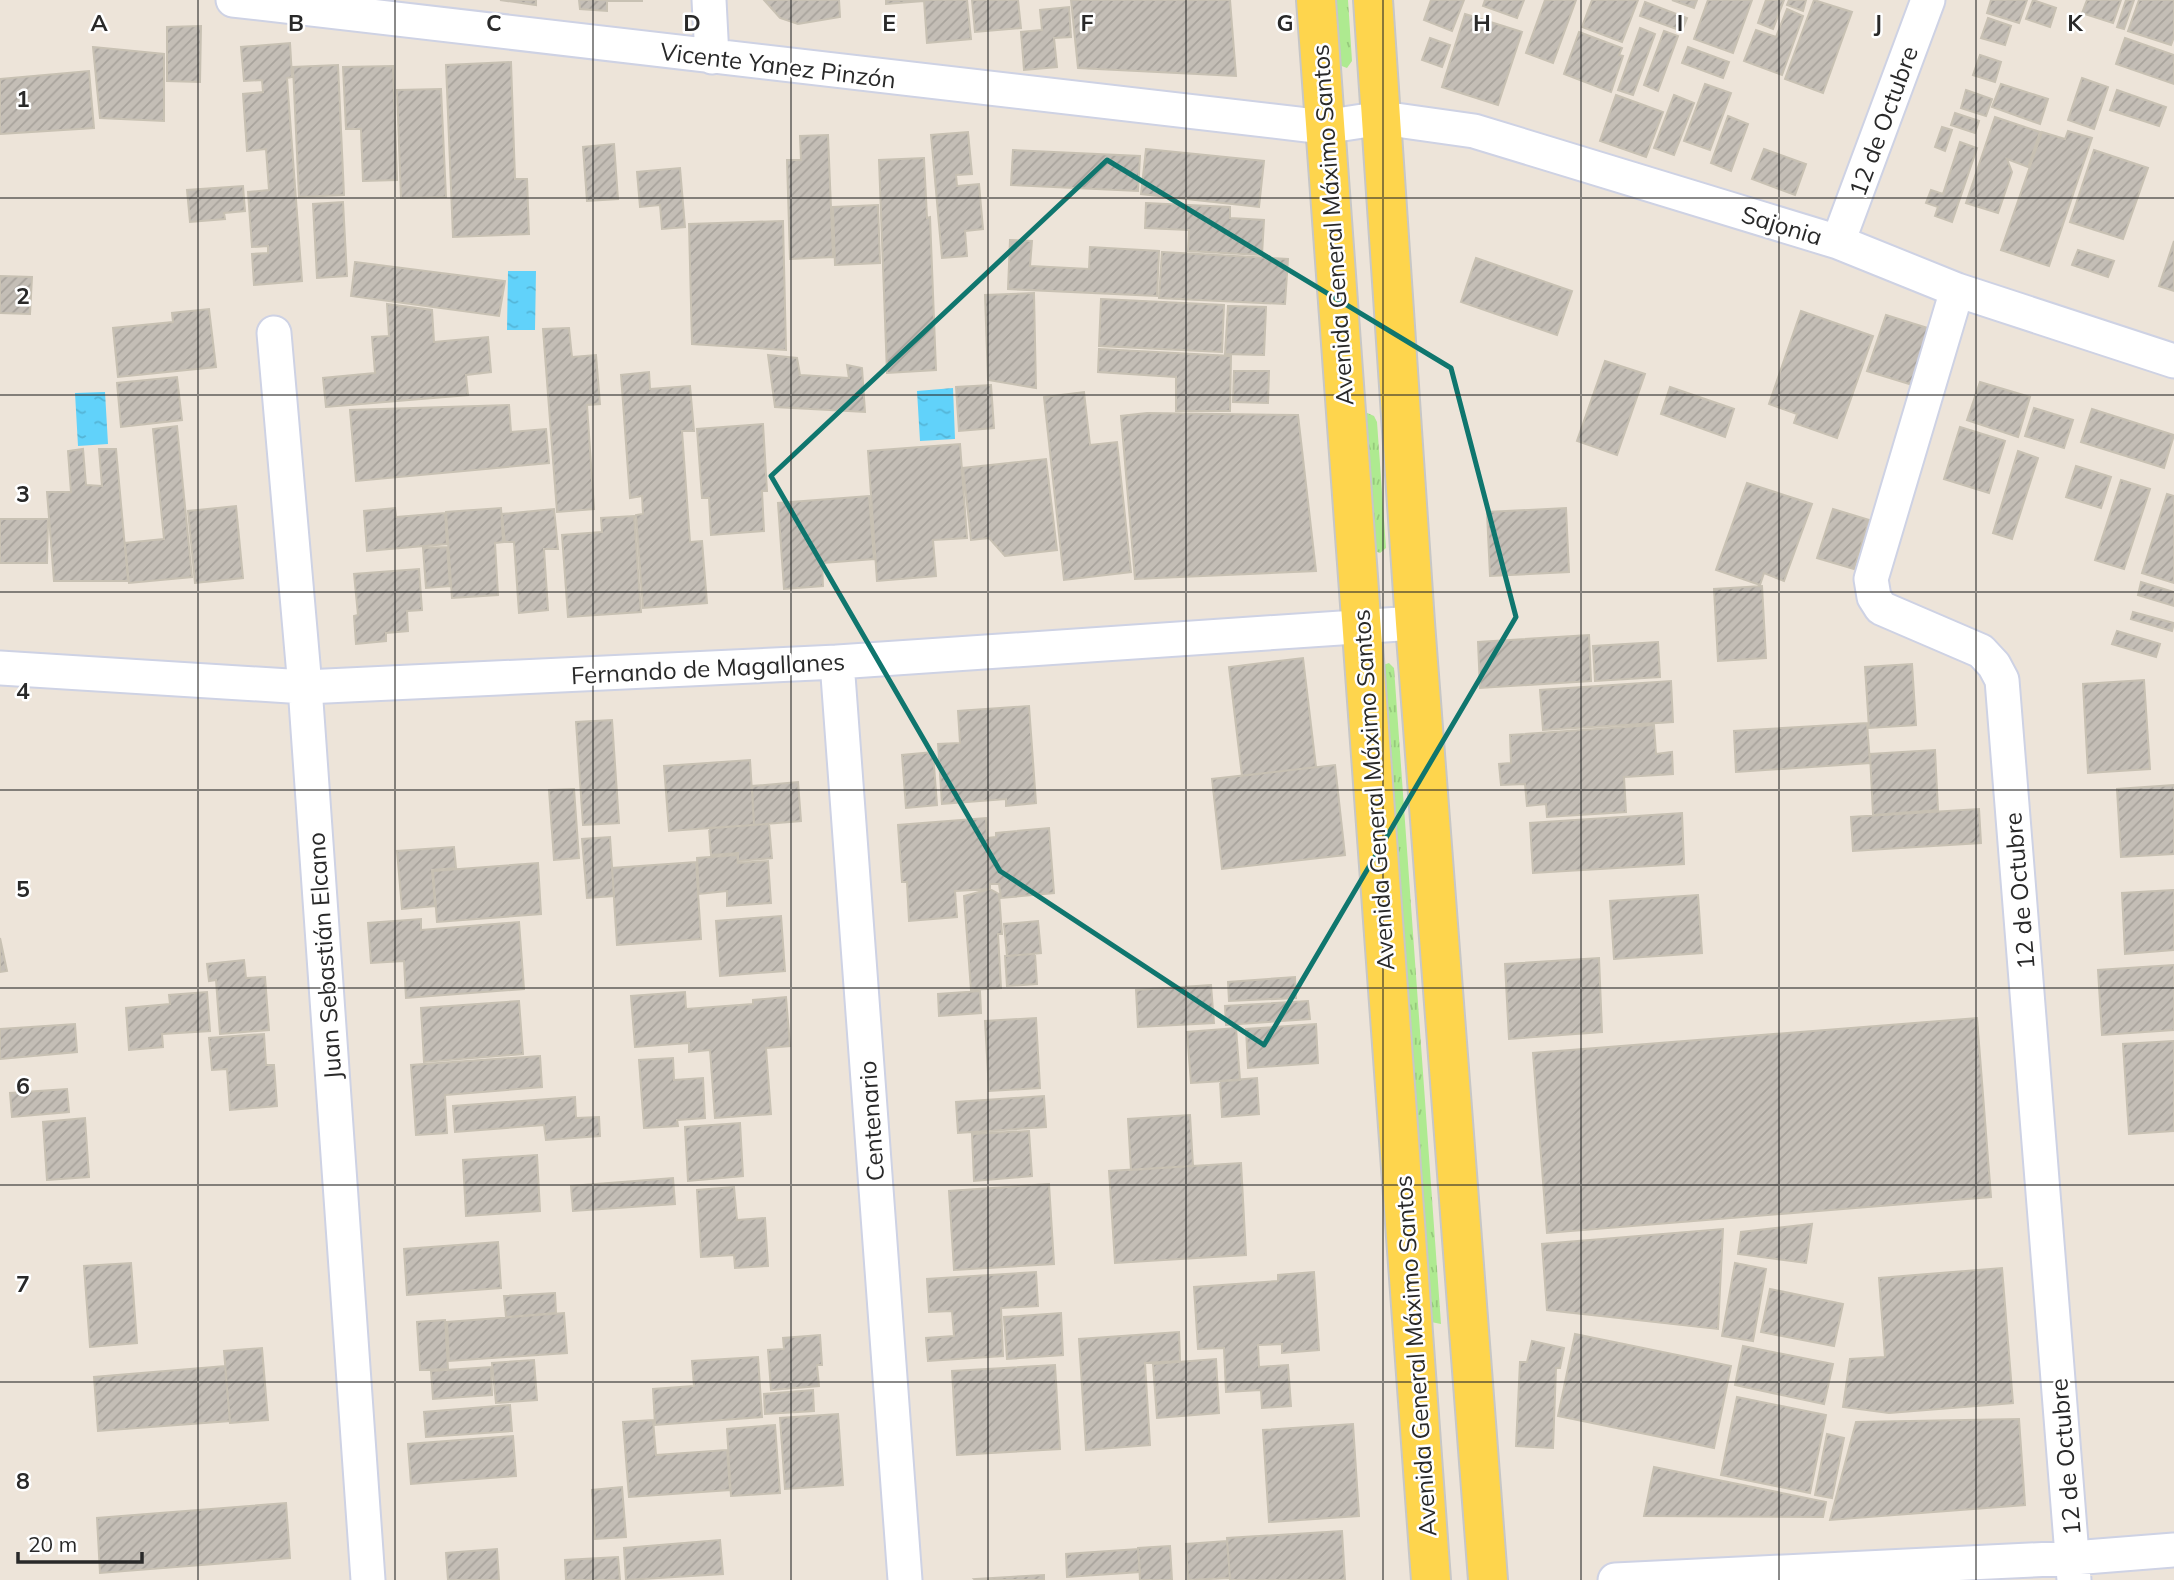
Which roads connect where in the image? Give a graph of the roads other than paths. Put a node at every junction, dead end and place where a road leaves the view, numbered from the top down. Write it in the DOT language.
graph roads {
  1 [pos="233,0"];
  2 [pos="709,0"];
  3 [pos="1316,0"];
  4 [pos="1373,0"];
  5 [pos="1928,0"];
  6 [pos="712,57"];
  7 [pos="1382,118"];
  8 [pos="1324,127"];
  9 [pos="1838,242"];
  10 [pos="1957,290"];
  11 [pos="274,333"];
  12 [pos="2174,361"];
  13 [pos="1415,623"];
  14 [pos="1361,626"];
  15 [pos="837,662"];
  16 [pos="0,667"];
  17 [pos="304,687"];
  18 [pos="2174,1550"];
  19 [pos="2073,1569"];
  20 [pos="368,1580"];
  21 [pos="905,1580"];
  22 [pos="1431,1580"];
  23 [pos="1488,1580"];
  24 [pos="1615,1580"];
  1 -- 6 [label="street, Vicente Yanez Pinzón"];
  2 -- 6 [label="street"];
  3 -- 8 [label="main road, Avenida General Máximo Santos"];
  4 -- 7 [label="main road"];
  5 -- 9 [label="street, 12 de Octubre"];
  6 -- 8 [label="street, Vicente Yanez Pinzón"];
  7 -- 8 [label="street, Vicente Yanez Pinzón"];
  7 -- 9 [label="street, Sajonia"];
  7 -- 13 [label="main road"];
  8 -- 14 [label="main road, Avenida General Máximo Santos"];
  9 -- 10 [label="street, Sajonia"];
  10 -- 12 [label="street, Sajonia"];
  10 -- 19 [label="street, 12 de Octubre"];
  11 -- 17 [label="street, Juan Sebastián Elcano"];
  13 -- 14 [label="street, Fernando de Magallanes"];
  13 -- 23 [label="main road"];
  14 -- 15 [label="street, Fernando de Magallanes"];
  14 -- 22 [label="main road, Avenida General Máximo Santos"];
  15 -- 17 [label="street, Fernando de Magallanes"];
  15 -- 21 [label="street, Centenario"];
  16 -- 17 [label="street, Fernando de Magallanes"];
  17 -- 20 [label="street, Juan Sebastián Elcano"];
  18 -- 19 [label="street"];
  19 -- 24 [label="street"];
}
